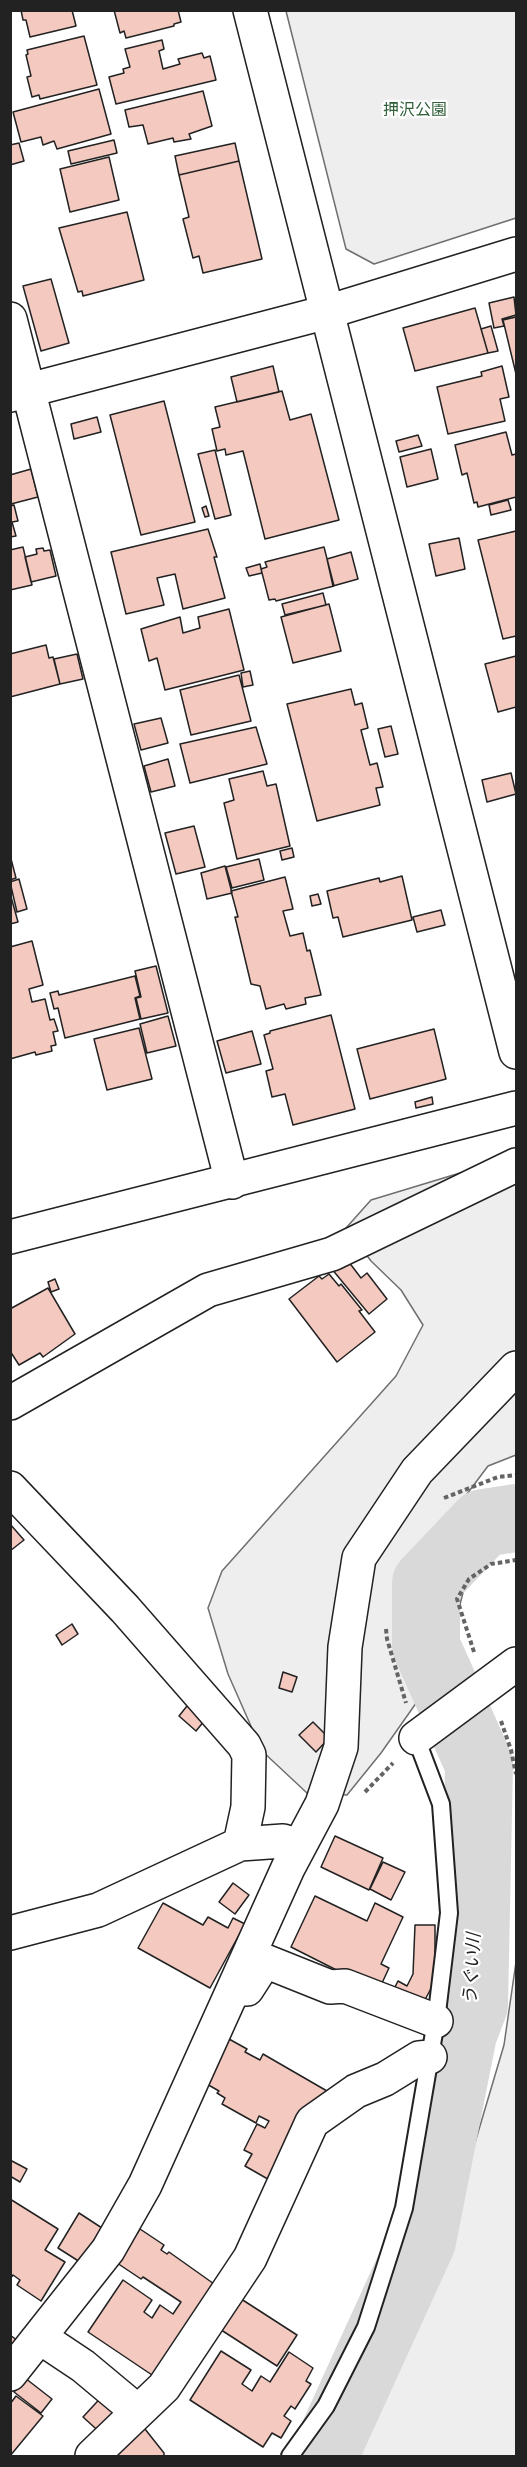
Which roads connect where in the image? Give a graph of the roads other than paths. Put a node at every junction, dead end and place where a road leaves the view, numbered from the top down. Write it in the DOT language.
graph roads {
  1 [pos="250,10"];
  2 [pos="516,254"];
  3 [pos="327,312"];
  4 [pos="10,319"];
  5 [pos="20,392"];
  6 [pos="516,1052"];
  7 [pos="516,1108"];
  8 [pos="516,1165"];
  9 [pos="232,1182"];
  10 [pos="10,1237"];
  11 [pos="516,1368"];
  12 [pos="10,1403"];
  13 [pos="10,1488"];
  14 [pos="516,1664"];
  15 [pos="416,1738"];
  16 [pos="240,1844"];
  17 [pos="299,1846"];
  18 [pos="10,1933"];
  19 [pos="233,1989"];
  20 [pos="436,2021"];
  21 [pos="430,2057"];
  22 [pos="41,2338"];
  23 [pos="10,2374"];
  24 [pos="137,2411"];
  25 [pos="92,2457"];
  26 [pos="290,2457"];
  1 -- 3 [label="street"];
  2 -- 3 [label="street"];
  3 -- 5 [label="street"];
  3 -- 6 [label="street"];
  4 -- 5 [label="street"];
  5 -- 9 [label="street"];
  7 -- 9 [label="street"];
  8 -- 12 [label="street"];
  9 -- 10 [label="street"];
  11 -- 17 [label="street"];
  13 -- 16 [label="street"];
  14 -- 15 [label="street"];
  15 -- 20 [label="lane"];
  16 -- 17 [label="street"];
  16 -- 18 [label="street"];
  17 -- 19 [label="street"];
  19 -- 20 [label="street"];
  19 -- 22 [label="street"];
  20 -- 21 [label="lane"];
  21 -- 24 [label="street"];
  21 -- 26 [label="lane"];
  22 -- 23 [label="street"];
  22 -- 24 [label="street"];
  24 -- 25 [label="street"];
}
